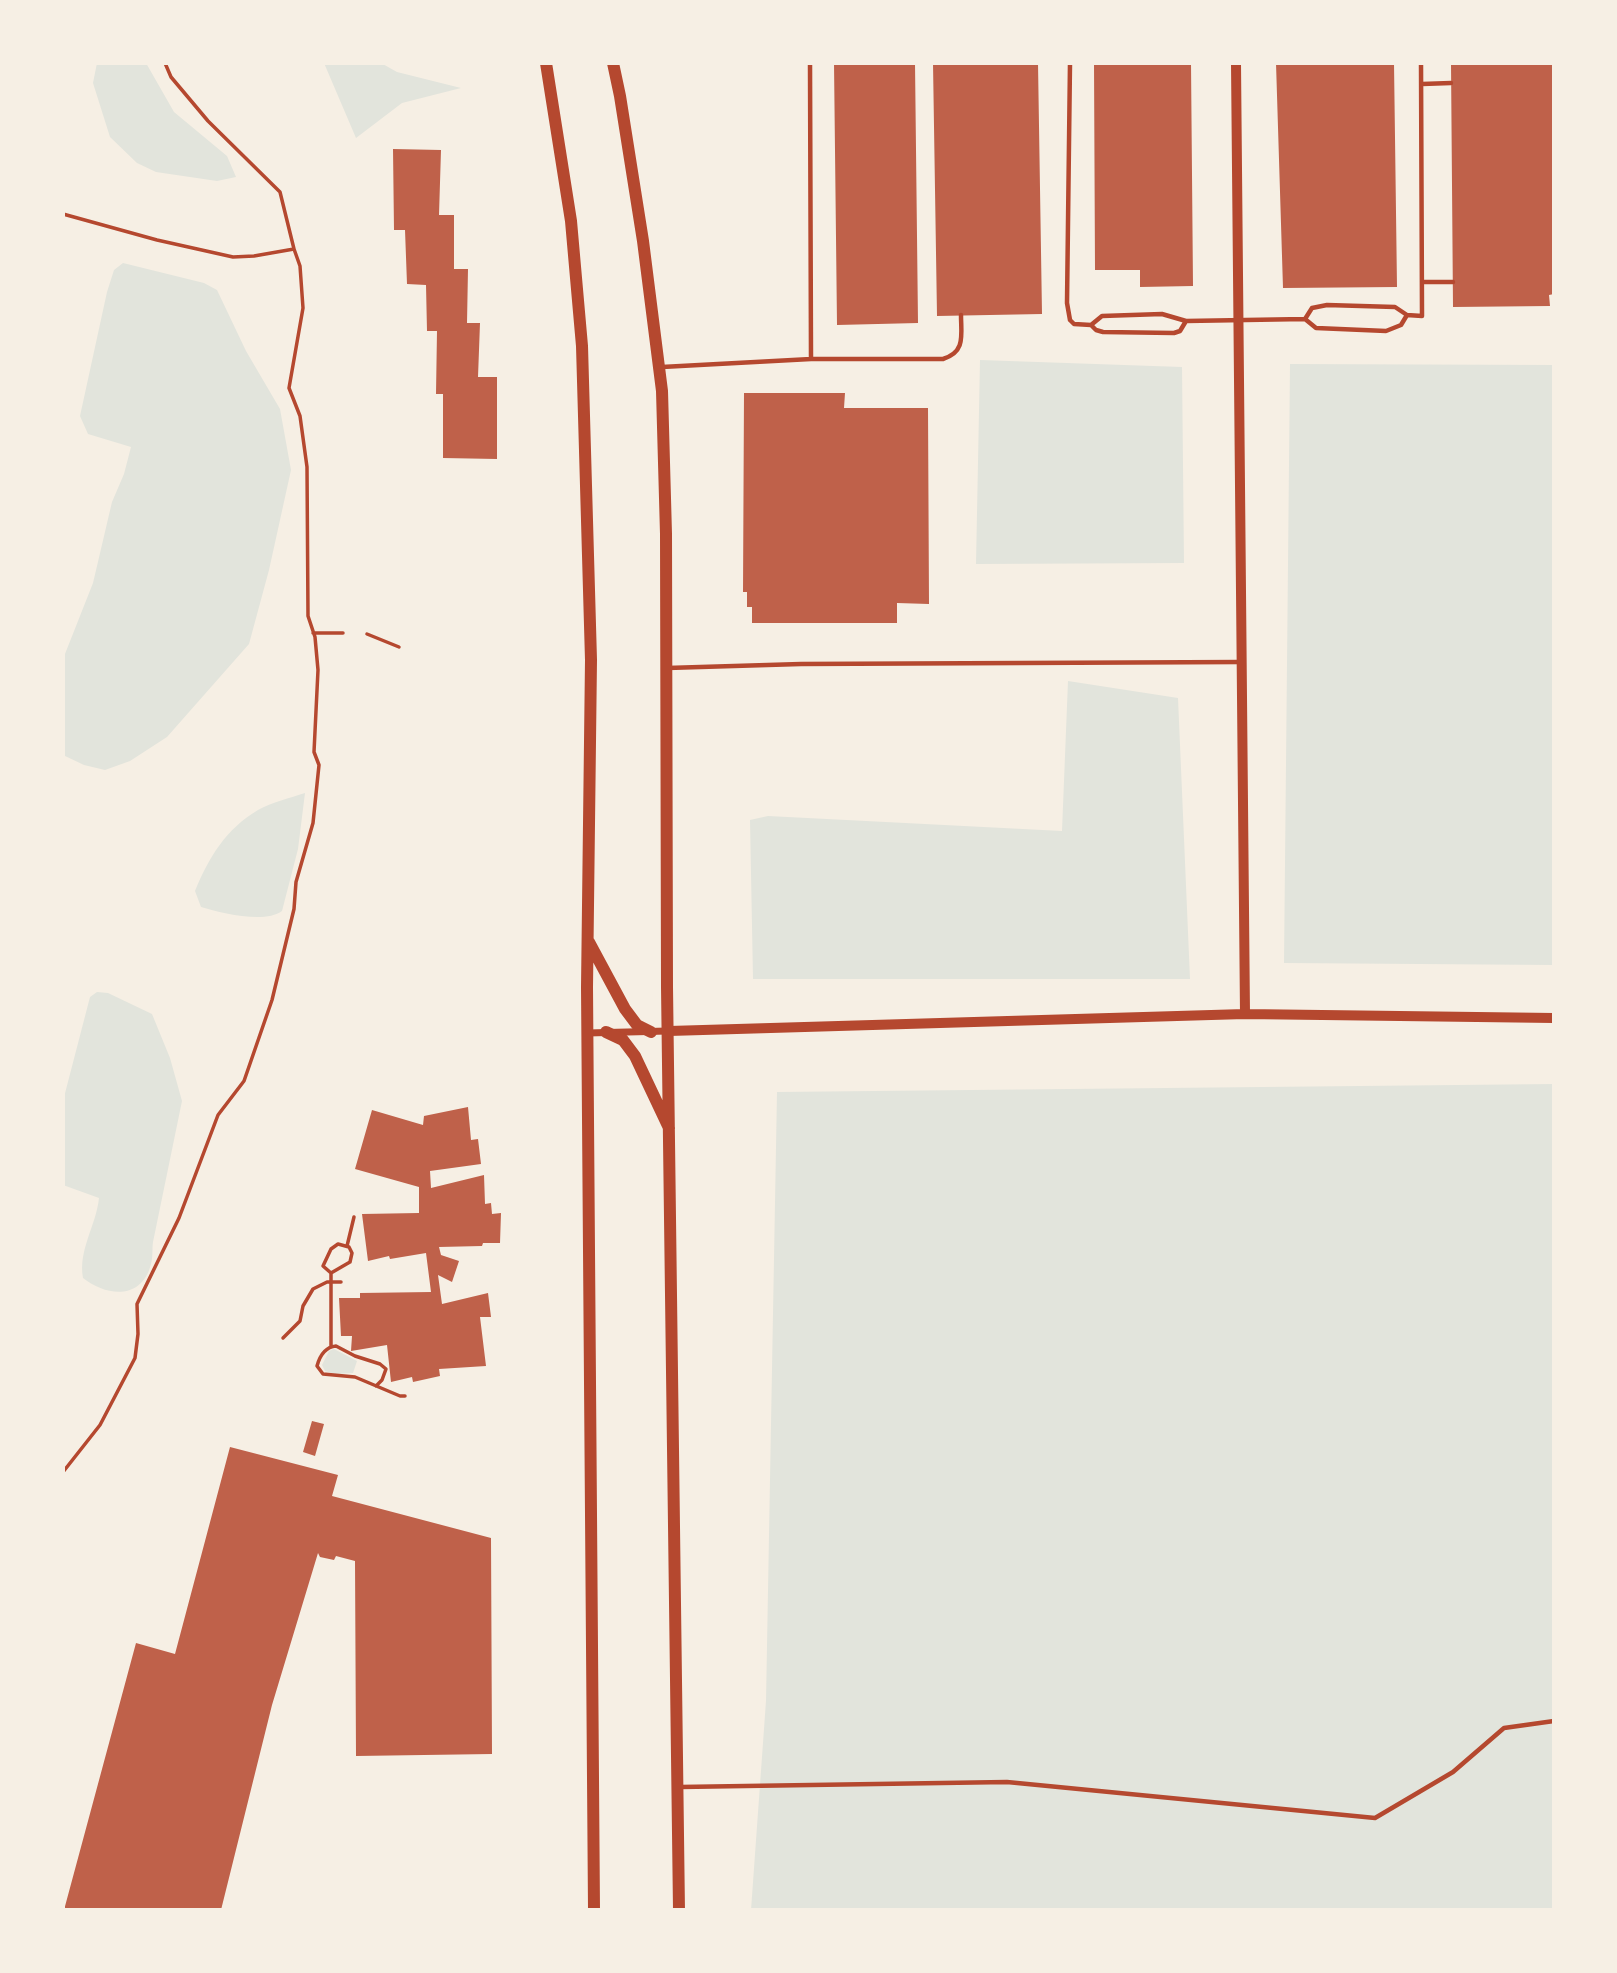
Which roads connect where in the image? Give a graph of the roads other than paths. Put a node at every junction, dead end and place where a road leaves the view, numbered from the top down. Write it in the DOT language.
graph roads {
  1 [pos="546,63"];
  2 [pos="612,63"];
  3 [pos="810,63"];
  4 [pos="1070,63"];
  5 [pos="1236,63"];
  6 [pos="1422,63"];
  7 [pos="1451,83"];
  8 [pos="1422,84"];
  9 [pos="1422,282"];
  10 [pos="1452,282"];
  11 [pos="961,315"];
  12 [pos="1407,316"];
  13 [pos="1306,319"];
  14 [pos="1238,320"];
  15 [pos="1186,321"];
  16 [pos="1091,325"];
  17 [pos="811,359"];
  18 [pos="659,367"];
  19 [pos="1241,662"];
  20 [pos="666,668"];
  21 [pos="587,938"];
  22 [pos="1245,1014"];
  23 [pos="1554,1018"];
  24 [pos="669,1031"];
  25 [pos="606,1032"];
  26 [pos="651,1032"];
  27 [pos="587,1033"];
  28 [pos="670,1132"];
  29 [pos="1554,1721"];
  30 [pos="678,1787"];
  31 [pos="594,1910"];
  32 [pos="679,1910"];
  1 -- 21 [label="main road"];
  2 -- 18 [label="main road"];
  3 -- 17 [label="lane"];
  4 -- 16 [label="lane"];
  5 -- 14 [label="street"];
  6 -- 8 [label="lane"];
  7 -- 8 [label="lane"];
  8 -- 9 [label="lane"];
  9 -- 10 [label="lane"];
  9 -- 12 [label="lane"];
  11 -- 17 [label="lane"];
  12 -- 13 [label="lane"];
  12 -- 13 [label="lane"];
  13 -- 14 [label="lane"];
  14 -- 15 [label="lane"];
  14 -- 19 [label="street"];
  15 -- 16 [label="lane"];
  15 -- 16 [label="lane"];
  17 -- 18 [label="lane"];
  18 -- 20 [label="main road"];
  19 -- 20 [label="lane"];
  19 -- 22 [label="street"];
  20 -- 24 [label="main road"];
  21 -- 26 [label="main road"];
  21 -- 27 [label="main road"];
  22 -- 23 [label="street"];
  22 -- 24 [label="street"];
  24 -- 26 [label="street"];
  24 -- 28 [label="main road"];
  25 -- 26 [label="street"];
  25 -- 27 [label="street"];
  25 -- 28 [label="main road"];
  27 -- 31 [label="main road"];
  28 -- 30 [label="main road"];
  29 -- 30 [label="lane"];
  30 -- 32 [label="main road"];
}
